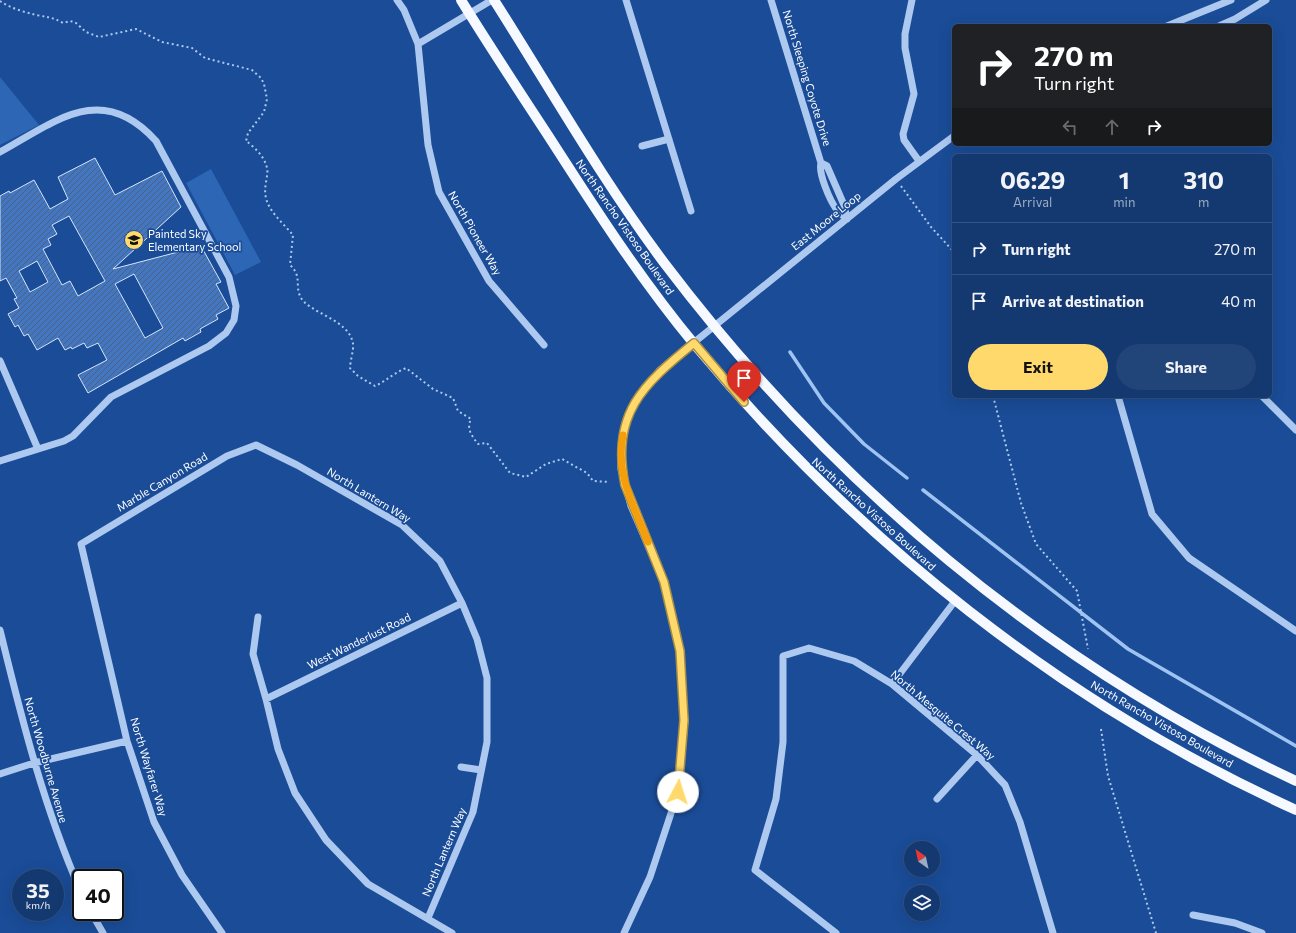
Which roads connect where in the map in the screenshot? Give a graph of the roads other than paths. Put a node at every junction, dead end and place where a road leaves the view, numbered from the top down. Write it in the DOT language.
graph roads {
  1 [pos="397,0"];
  2 [pos="461,0"];
  3 [pos="493,0"];
  4 [pos="626,0"];
  5 [pos="771,0"];
  6 [pos="912,0"];
  7 [pos="1231,0"];
  8 [pos="1266,0"];
  9 [pos="470,13"];
  10 [pos="1172,24"];
  11 [pos="1224,24"];
  12 [pos="418,44"];
  13 [pos="952,137"];
  14 [pos="669,139"];
  15 [pos="642,146"];
  16 [pos="0,152"];
  17 [pos="919,161"];
  18 [pos="691,211"];
  19 [pos="847,219"];
  20 [pos="715,326"];
  21 [pos="694,343"];
  22 [pos="544,344"];
  23 [pos="0,361"];
  24 [pos="1119,398"];
  25 [pos="1264,398"];
  26 [pos="1296,430"];
  27 [pos="256,445"];
  28 [pos="38,449"];
  29 [pos="0,461"];
  30 [pos="81,544"];
  31 [pos="956,601"];
  32 [pos="462,603"];
  33 [pos="258,617"];
  34 [pos="0,630"];
  35 [pos="1296,631"];
  36 [pos="892,684"];
  37 [pos="266,699"];
  38 [pos="127,741"];
  39 [pos="977,755"];
  40 [pos="34,763"];
  41 [pos="461,768"];
  42 [pos="481,770"];
  43 [pos="0,774"];
  44 [pos="1296,781"];
  45 [pos="937,799"];
  46 [pos="1296,810"];
  47 [pos="72,872"];
  48 [pos="1193,914"];
  49 [pos="428,918"];
  50 [pos="96,921"];
  51 [pos="103,933"];
  52 [pos="222,933"];
  53 [pos="452,933"];
  54 [pos="624,933"];
  55 [pos="836,933"];
  56 [pos="1053,933"];
  57 [pos="1262,933"];
  1 -- 12 [label="street, North Pioneer Way"];
  2 -- 9 [label="main road, North Rancho Vistoso Boulevard"];
  3 -- 9 [label="street"];
  3 -- 20 [label="main road, North Rancho Vistoso Boulevard"];
  4 -- 14 [label="street"];
  5 -- 19 [label="street, North Sleeping Coyote Drive"];
  6 -- 17 [label="street"];
  7 -- 10 [label="street"];
  8 -- 11 [label="street"];
  9 -- 12 [label="street"];
  9 -- 21 [label="main road, North Rancho Vistoso Boulevard"];
  12 -- 22 [label="street, North Pioneer Way"];
  13 -- 17 [label="street, East Moore Loop"];
  14 -- 15 [label="street"];
  14 -- 18 [label="street"];
  16 -- 28 [label="street"];
  17 -- 19 [label="street, East Moore Loop"];
  19 -- 20 [label="street, East Moore Loop"];
  20 -- 21 [label="street, East Moore Loop"];
  20 -- 44 [label="main road, North Rancho Vistoso Boulevard"];
  21 -- 31 [label="main road, North Rancho Vistoso Boulevard"];
  21 -- 54 [label="street, East Moore Loop"];
  23 -- 28 [label="street"];
  24 -- 35 [label="street"];
  25 -- 26 [label="street"];
  27 -- 30 [label="street, Marble Canyon Road"];
  27 -- 32 [label="street, North Lantern Way"];
  28 -- 29 [label="street"];
  30 -- 38 [label="street, North Wayfarer Way"];
  31 -- 36 [label="street"];
  31 -- 46 [label="main road, North Rancho Vistoso Boulevard"];
  32 -- 37 [label="street, West Wanderlust Road"];
  32 -- 42 [label="street, North Lantern Way"];
  33 -- 37 [label="street"];
  34 -- 40 [label="street, North Woodburne Avenue"];
  36 -- 39 [label="street, North Mesquite Crest Way"];
  36 -- 55 [label="street, North Mesquite Crest Way"];
  37 -- 49 [label="street"];
  38 -- 40 [label="street"];
  38 -- 52 [label="street, North Wayfarer Way"];
  39 -- 45 [label="street"];
  39 -- 56 [label="street, North Mesquite Crest Way"];
  40 -- 43 [label="street"];
  40 -- 47 [label="street, North Woodburne Avenue"];
  41 -- 42 [label="street"];
  42 -- 49 [label="street, North Lantern Way"];
  48 -- 57 [label="street"];
  49 -- 53 [label="street"];
  50 -- 51 [label="street"];
}
